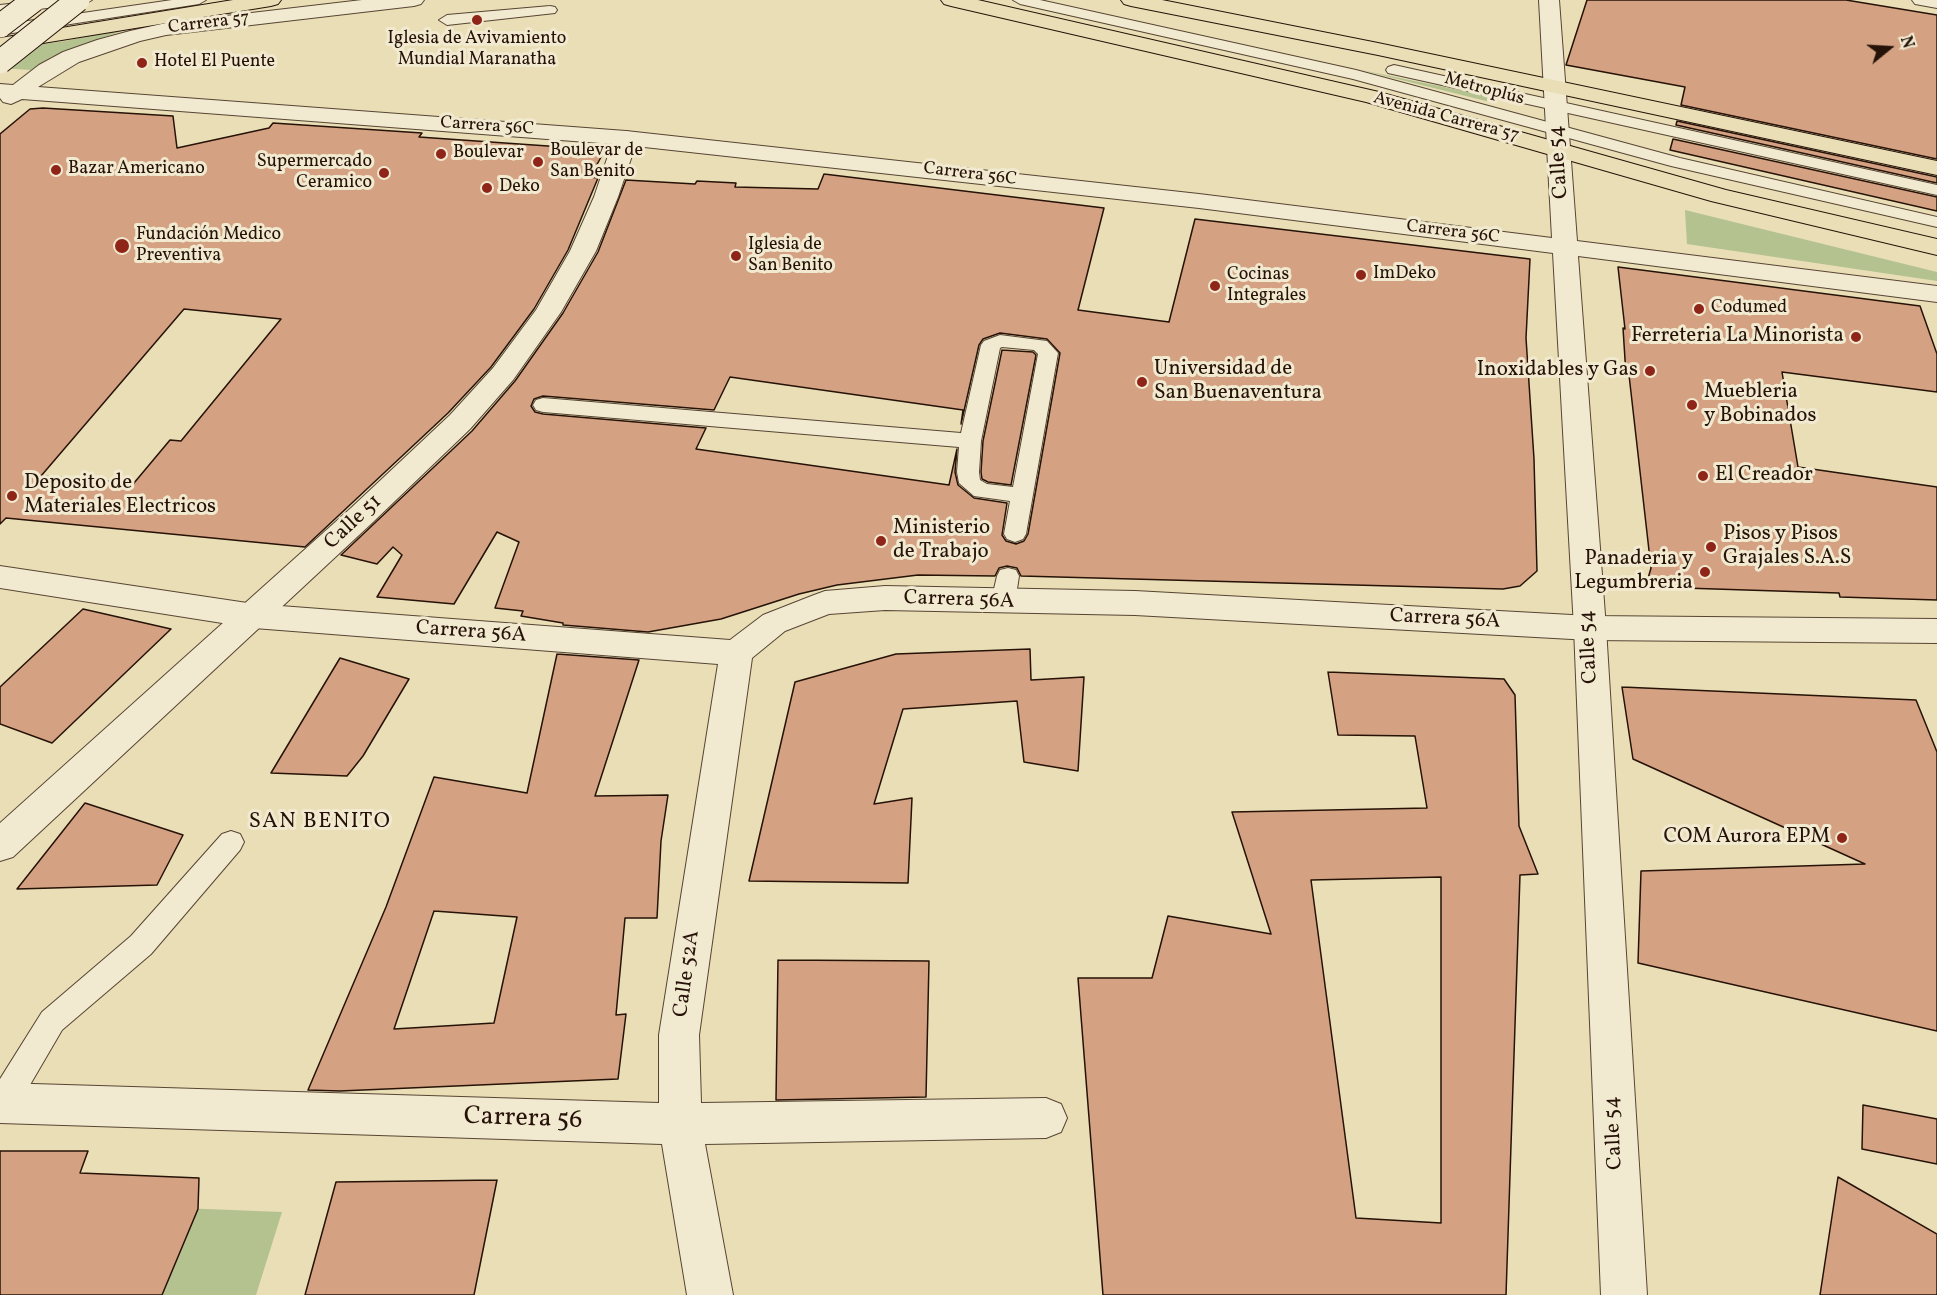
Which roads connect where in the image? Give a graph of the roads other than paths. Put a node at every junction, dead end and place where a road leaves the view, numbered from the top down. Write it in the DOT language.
graph roads {
  1 [pos="34,0"];
  2 [pos="78,0"];
  3 [pos="85,0"];
  4 [pos="199,0"];
  5 [pos="271,0"];
  6 [pos="414,0"];
  7 [pos="951,0"];
  8 [pos="1020,0"];
  9 [pos="1060,0"];
  10 [pos="1131,0"];
  11 [pos="1549,0"];
  12 [pos="1922,0"];
  13 [pos="1937,2"];
  14 [pos="501,7"];
  15 [pos="0,9"];
  16 [pos="550,10"];
  17 [pos="447,20"];
  18 [pos="0,28"];
  19 [pos="0,44"];
  20 [pos="0,62"];
  21 [pos="6,96"];
  22 [pos="1557,118"];
  23 [pos="626,138"];
  24 [pos="1937,168"];
  25 [pos="1937,190"];
  26 [pos="1937,222"];
  27 [pos="1937,246"];
  28 [pos="1565,247"];
  29 [pos="1937,294"];
  30 [pos="543,405"];
  31 [pos="970,441"];
  32 [pos="1022,495"];
  33 [pos="1015,534"];
  34 [pos="0,577"];
  35 [pos="254,616"];
  36 [pos="1590,628"];
  37 [pos="1937,631"];
  38 [pos="736,653"];
  39 [pos="231,842"];
  40 [pos="0,846"];
  41 [pos="1,1103"];
  42 [pos="1046,1118"];
  43 [pos="680,1124"];
  44 [pos="710,1295"];
  45 [pos="1624,1295"];
  1 -- 18 [label="street, bridge"];
  2 -- 20 [label="street, bridge"];
  3 -- 15 [label="lane"];
  4 -- 18 [label="lane"];
  5 -- 19 [label="main road"];
  6 -- 21 [label="street, Carrera 57"];
  7 -- 22 [label="main road, Avenida Carrera 57"];
  8 -- 22 [label="lane, Metroplús"];
  9 -- 22 [label="lane, Metroplús"];
  10 -- 22 [label="main road, Avenida Carrera 57"];
  11 -- 22 [label="street, Calle 54"];
  12 -- 13 [label="street"];
  14 -- 16 [label="lane"];
  14 -- 17 [label="lane"];
  21 -- 23 [label="street, Carrera 56C"];
  22 -- 24 [label="main road, Avenida Carrera 57"];
  22 -- 25 [label="lane, Metroplús"];
  22 -- 26 [label="lane, Metroplús"];
  22 -- 27 [label="main road, Avenida Carrera 57"];
  22 -- 28 [label="street, Calle 54"];
  23 -- 28 [label="street, Carrera 56C"];
  23 -- 35 [label="street, Calle 51"];
  28 -- 29 [label="street, Carrera 56C"];
  28 -- 36 [label="street, Calle 54"];
  30 -- 31 [label="lane"];
  31 -- 32 [label="lane"];
  31 -- 32 [label="lane"];
  32 -- 33 [label="lane"];
  34 -- 35 [label="street, Carrera 56A"];
  35 -- 38 [label="street, Carrera 56A"];
  35 -- 40 [label="street, Calle 51"];
  36 -- 37 [label="street, Carrera 56A"];
  36 -- 38 [label="street, Carrera 56A"];
  36 -- 45 [label="street, Calle 54"];
  38 -- 43 [label="street, Calle 52A"];
  39 -- 41 [label="lane"];
  41 -- 43 [label="street, Carrera 56"];
  42 -- 43 [label="street, Carrera 56"];
  43 -- 44 [label="street, Calle 52A"];
}
